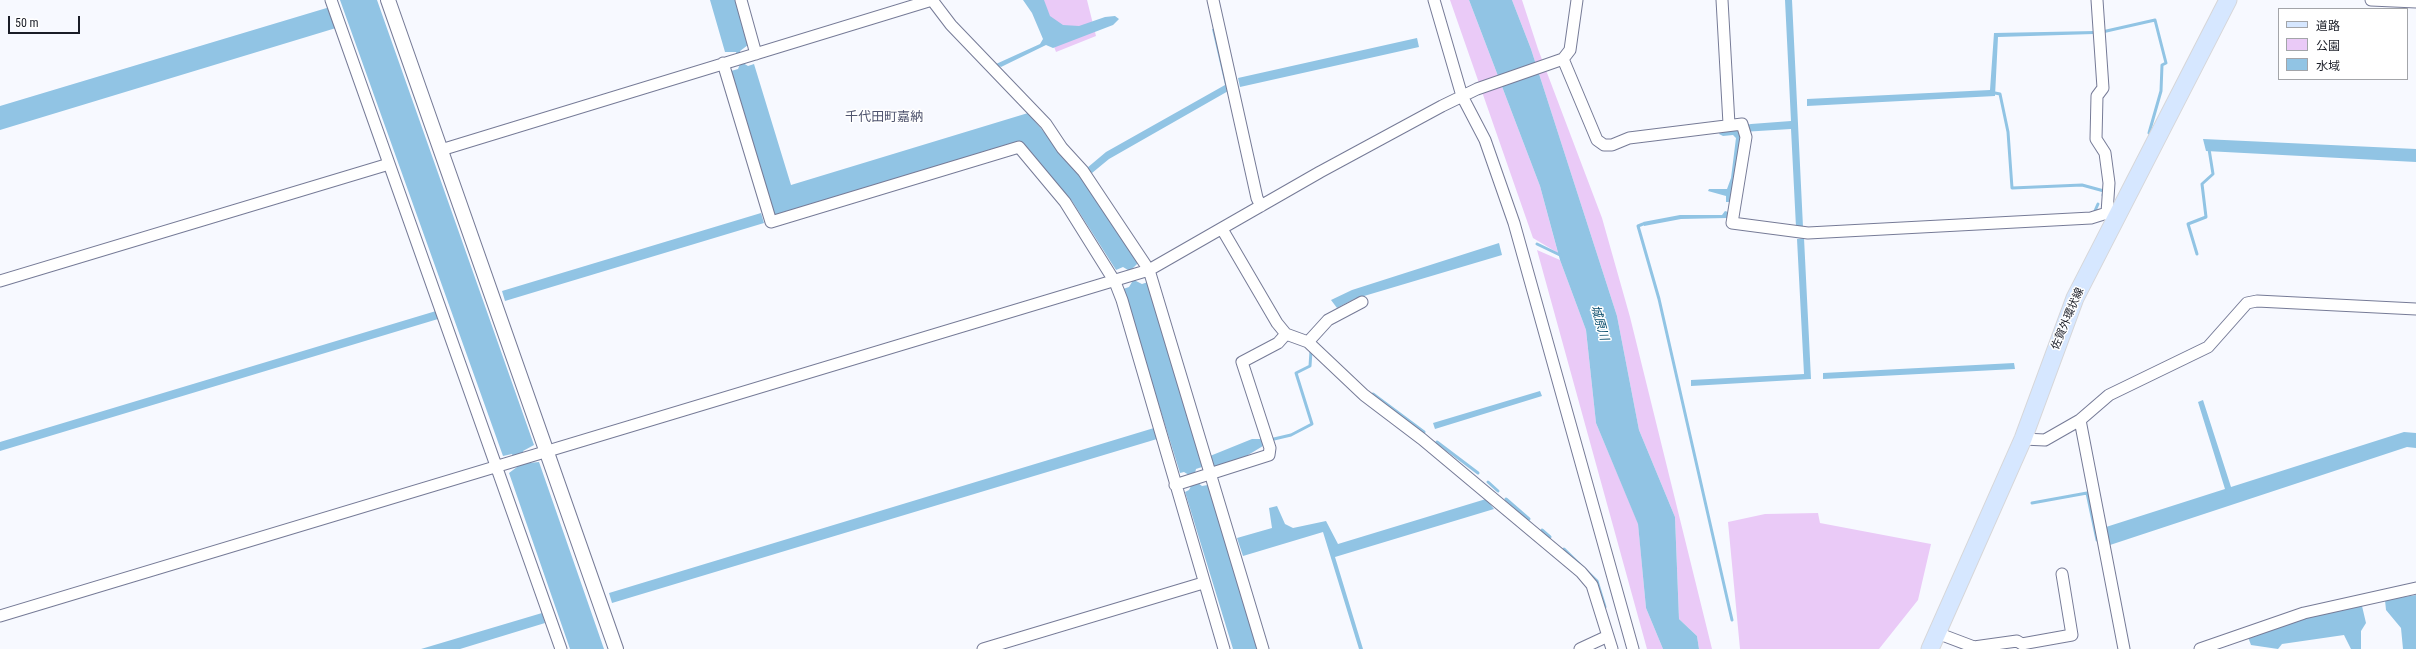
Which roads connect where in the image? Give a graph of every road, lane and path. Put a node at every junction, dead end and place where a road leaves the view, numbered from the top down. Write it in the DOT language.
graph roads {
  1 [pos="331,0"];
  2 [pos="388,0"];
  3 [pos="741,0"];
  4 [pos="932,0"];
  5 [pos="1213,0"];
  6 [pos="1434,0"];
  7 [pos="1577,0"];
  8 [pos="1722,0"];
  9 [pos="2097,0"];
  10 [pos="2228,0"];
  11 [pos="2371,0"];
  12 [pos="2416,2"];
  13 [pos="756,54"];
  14 [pos="1559,59"];
  15 [pos="723,63"];
  16 [pos="1462,96"];
  17 [pos="1729,124"];
  18 [pos="441,150"];
  19 [pos="389,164"];
  20 [pos="1261,206"];
  21 [pos="2111,216"];
  22 [pos="1222,229"];
  23 [pos="1149,270"];
  24 [pos="0,281"];
  25 [pos="1115,282"];
  26 [pos="1362,302"];
  27 [pos="2416,309"];
  28 [pos="1286,334"];
  29 [pos="1308,342"];
  30 [pos="2080,420"];
  31 [pos="2023,439"];
  32 [pos="548,451"];
  33 [pos="497,466"];
  34 [pos="1211,475"];
  35 [pos="1175,485"];
  36 [pos="2062,574"];
  37 [pos="1203,583"];
  38 [pos="2416,588"];
  39 [pos="0,616"];
  40 [pos="1937,633"];
  41 [pos="1608,636"];
  42 [pos="561,649"];
  43 [pos="616,649"];
  44 [pos="983,649"];
  45 [pos="1224,649"];
  46 [pos="1263,649"];
  47 [pos="1580,649"];
  48 [pos="1612,649"];
  49 [pos="1633,649"];
  50 [pos="1930,649"];
  51 [pos="2124,649"];
  52 [pos="2200,649"];
  1 -- 19 [label="street"];
  2 -- 18 [label="street"];
  3 -- 13 [label="street"];
  4 -- 13 [label="street"];
  4 -- 23 [label="street"];
  5 -- 20 [label="street"];
  6 -- 16 [label="street"];
  7 -- 14 [label="street"];
  8 -- 17 [label="street"];
  9 -- 21 [label="street"];
  10 -- 21 [label="main road, 佐賀外環状線"];
  11 -- 12 [label="street"];
  13 -- 15 [label="street"];
  14 -- 16 [label="street"];
  14 -- 17 [label="street"];
  15 -- 18 [label="street"];
  15 -- 25 [label="street"];
  16 -- 20 [label="street"];
  16 -- 49 [label="street"];
  17 -- 21 [label="street"];
  18 -- 32 [label="street"];
  19 -- 24 [label="street"];
  19 -- 33 [label="street"];
  20 -- 22 [label="street"];
  21 -- 31 [label="main road, 佐賀外環状線"];
  22 -- 23 [label="street"];
  22 -- 28 [label="street"];
  23 -- 25 [label="street"];
  23 -- 34 [label="street"];
  25 -- 32 [label="street"];
  25 -- 35 [label="street"];
  26 -- 29 [label="street"];
  27 -- 30 [label="street"];
  28 -- 29 [label="street"];
  28 -- 34 [label="street"];
  29 -- 41 [label="street"];
  30 -- 31 [label="street"];
  30 -- 51 [label="street"];
  31 -- 40 [label="main road, 佐賀外環状線"];
  32 -- 33 [label="street"];
  32 -- 43 [label="street"];
  33 -- 39 [label="street"];
  33 -- 42 [label="street"];
  34 -- 35 [label="street"];
  34 -- 46 [label="street"];
  35 -- 37 [label="street"];
  36 -- 40 [label="street"];
  37 -- 44 [label="street"];
  37 -- 45 [label="street"];
  38 -- 52 [label="street"];
  40 -- 50 [label="main road, 佐賀外環状線"];
  41 -- 47 [label="street"];
  41 -- 48 [label="street"];
}
